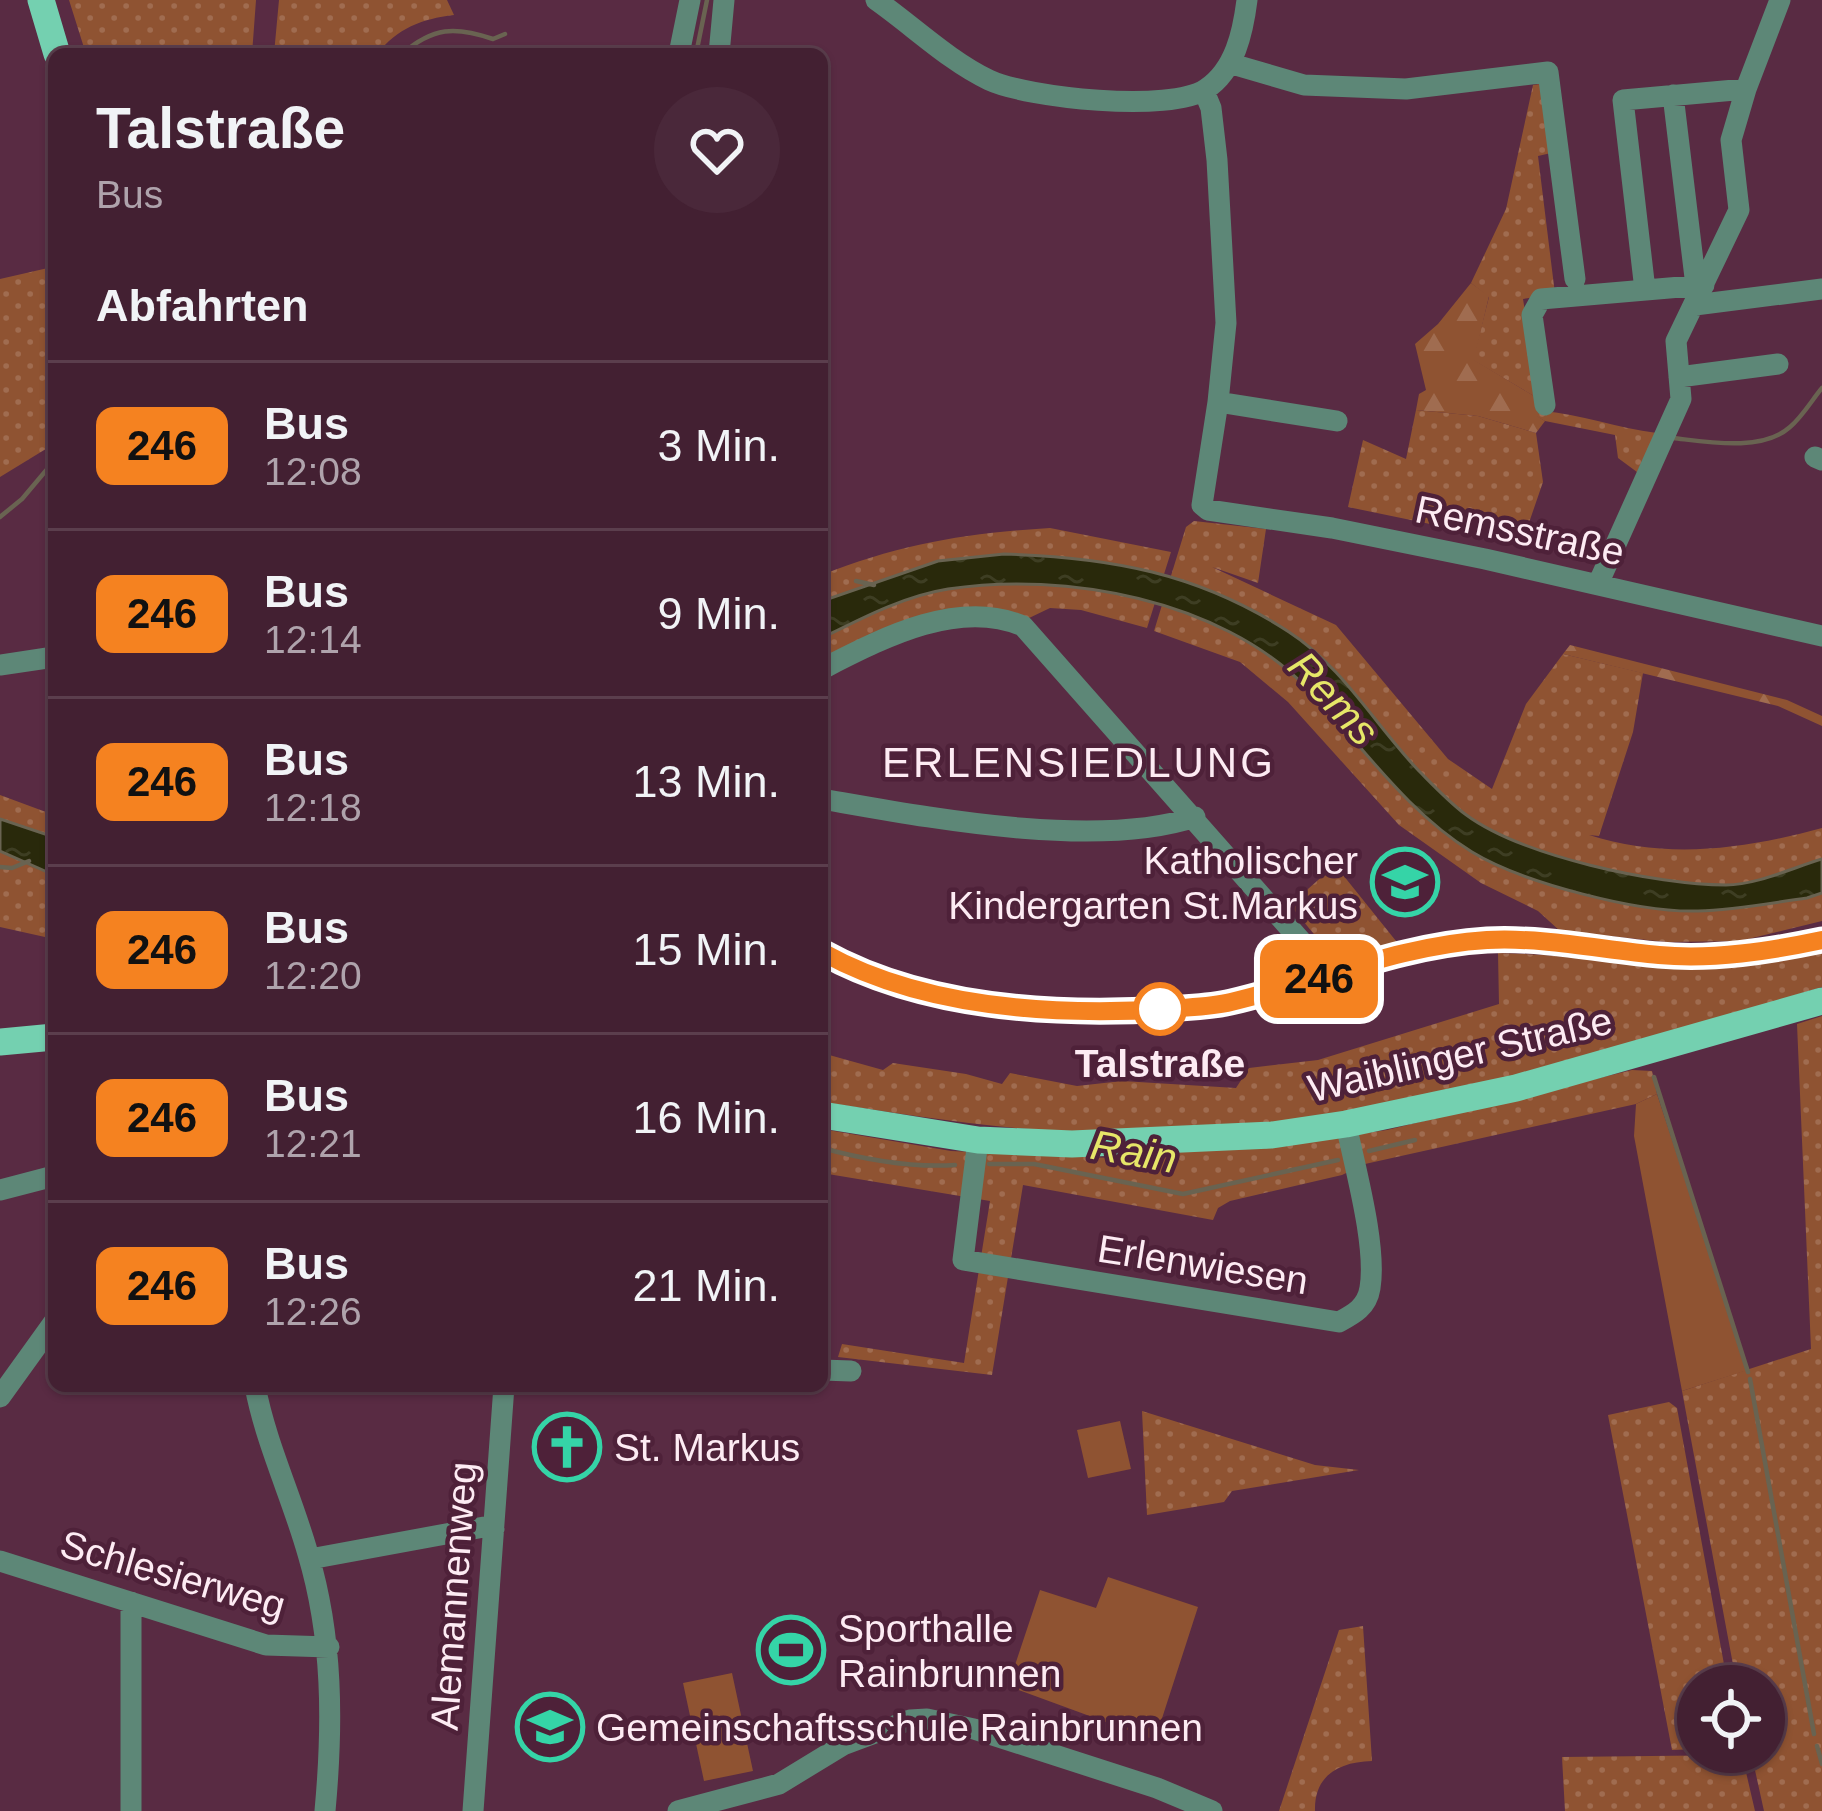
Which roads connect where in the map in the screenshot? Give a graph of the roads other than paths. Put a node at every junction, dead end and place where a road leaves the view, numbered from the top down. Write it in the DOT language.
graph roads {
  1 [pos="41,0"];
  2 [pos="690,0"];
  3 [pos="724,0"];
  4 [pos="876,0"];
  5 [pos="1247,0"];
  6 [pos="1780,0"];
  7 [pos="55,48"];
  8 [pos="680,48"];
  9 [pos="719,48"];
  10 [pos="1232,64"];
  11 [pos="1746,89"];
  12 [pos="1204,91"];
  13 [pos="1672,94"];
  14 [pos="1575,279"];
  15 [pos="1822,289"];
  16 [pos="1645,290"];
  17 [pos="1703,294"];
  18 [pos="1778,364"];
  19 [pos="1679,377"];
  20 [pos="1218,402"];
  21 [pos="1545,405"];
  22 [pos="1337,421"];
  23 [pos="1598,584"];
  24 [pos="1822,636"];
  25 [pos="48,658"];
  26 [pos="0,664"];
  27 [pos="828,666"];
  28 [pos="828,800"];
  29 [pos="1196,817"];
  30 [pos="1822,940"];
  31 [pos="828,956"];
  32 [pos="1332,976"];
  33 [pos="1822,1001"];
  34 [pos="48,1038"];
  35 [pos="0,1042"];
  36 [pos="828,1116"];
  37 [pos="1346,1124"];
  38 [pos="978,1140"];
  39 [pos="48,1178"];
  40 [pos="0,1190"];
  41 [pos="48,1330"];
  42 [pos="828,1370"];
  43 [pos="850,1371"];
  44 [pos="256,1392"];
  45 [pos="504,1392"];
  46 [pos="0,1397"];
  47 [pos="494,1529"];
  48 [pos="310,1559"];
  49 [pos="0,1562"];
  50 [pos="131,1601"];
  51 [pos="328,1647"];
  52 [pos="131,1811"];
  53 [pos="325,1811"];
  54 [pos="473,1811"];
  55 [pos="678,1811"];
  56 [pos="1212,1811"];
  1 -- 7 [label="main road"];
  2 -- 8 [label="street"];
  3 -- 9 [label="street"];
  4 -- 12 [label="street"];
  5 -- 10 [label="street"];
  6 -- 11 [label="street"];
  10 -- 12 [label="street"];
  10 -- 14 [label="street"];
  11 -- 13 [label="street"];
  11 -- 17 [label="street"];
  12 -- 20 [label="street"];
  13 -- 16 [label="street"];
  13 -- 17 [label="street"];
  15 -- 17 [label="street"];
  16 -- 17 [label="street"];
  16 -- 21 [label="street"];
  17 -- 19 [label="street"];
  18 -- 19 [label="street"];
  19 -- 23 [label="street"];
  20 -- 22 [label="street"];
  20 -- 23 [label="street, Remsstraße"];
  23 -- 24 [label="street, Remsstraße"];
  25 -- 26 [label="street"];
  27 -- 29 [label="street"];
  28 -- 29 [label="street"];
  29 -- 32 [label="street"];
  30 -- 32 [label="street"];
  31 -- 32 [label="street"];
  33 -- 37 [label="main road, Waiblinger Straße"];
  34 -- 35 [label="main road"];
  36 -- 38 [label="main road, Waiblinger Straße"];
  37 -- 38 [label="main road, Waiblinger Straße"];
  37 -- 38 [label="street, Erlenwiesen"];
  39 -- 40 [label="street"];
  41 -- 46 [label="street"];
  42 -- 43 [label="street"];
  44 -- 48 [label="street"];
  45 -- 47 [label="street, Alemannenweg"];
  47 -- 48 [label="street"];
  47 -- 54 [label="street, Alemannenweg"];
  48 -- 51 [label="street"];
  49 -- 50 [label="street, Schlesierweg"];
  50 -- 51 [label="street, Schlesierweg"];
  50 -- 52 [label="street"];
  51 -- 53 [label="street"];
  55 -- 56 [label="street"];
}
